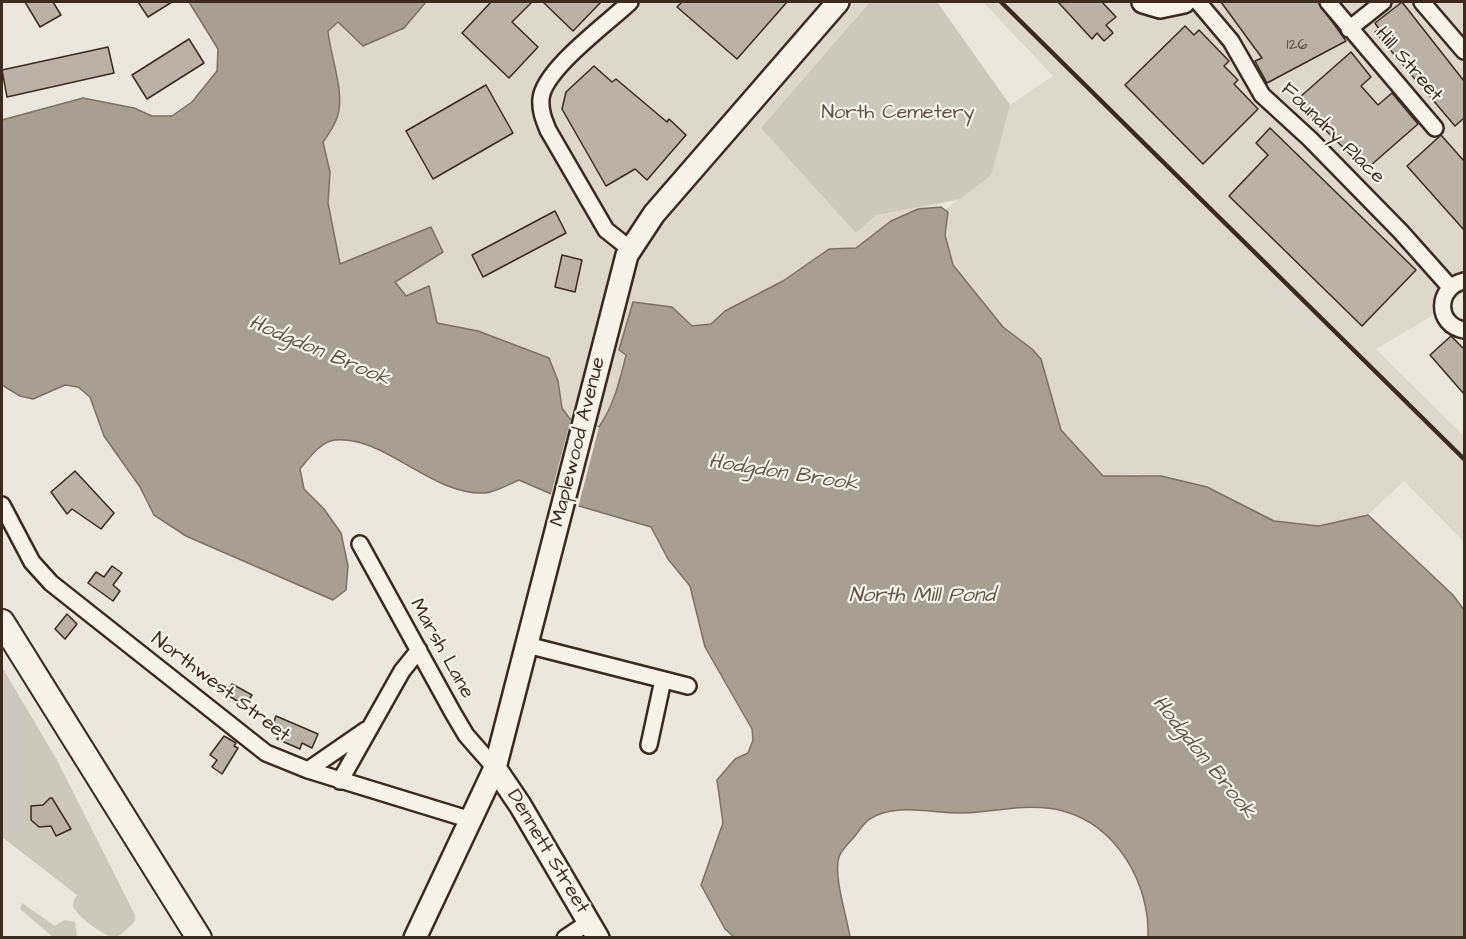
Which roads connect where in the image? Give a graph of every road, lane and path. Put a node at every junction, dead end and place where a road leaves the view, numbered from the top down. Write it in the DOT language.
graph roads {
  1 [pos="630,2"];
  2 [pos="838,2"];
  3 [pos="1184,2"];
  4 [pos="1198,2"];
  5 [pos="1328,2"];
  6 [pos="1383,2"];
  7 [pos="1422,2"];
  8 [pos="1151,4"];
  9 [pos="1349,29"];
  10 [pos="1464,51"];
  11 [pos="1435,128"];
  12 [pos="630,249"];
  13 [pos="1457,284"];
  14 [pos="1464,330"];
  15 [pos="2,505"];
  16 [pos="360,544"];
  17 [pos="2,622"];
  18 [pos="527,645"];
  19 [pos="419,650"];
  20 [pos="663,680"];
  21 [pos="688,686"];
  22 [pos="370,727"];
  23 [pos="649,745"];
  24 [pos="495,768"];
  25 [pos="308,770"];
  26 [pos="340,781"];
  27 [pos="471,820"];
  28 [pos="593,930"];
  29 [pos="199,938"];
  30 [pos="415,938"];
  31 [pos="565,938"];
  1 -- 12 [label="street"];
  2 -- 12 [label="street, Maplewood Avenue"];
  3 -- 8 [label="street"];
  4 -- 13 [label="street, Foundry Place"];
  5 -- 9 [label="street, Hill Street"];
  6 -- 9 [label="street"];
  7 -- 10 [label="street"];
  9 -- 11 [label="street, Hill Street"];
  12 -- 18 [label="street, Maplewood Avenue"];
  13 -- 14 [label="street, Foundry Place"];
  15 -- 25 [label="street, Northwest Street"];
  16 -- 19 [label="street, Marsh Lane"];
  17 -- 29 [label="main road"];
  18 -- 20 [label="street"];
  18 -- 24 [label="street, Maplewood Avenue"];
  19 -- 22 [label="street"];
  19 -- 24 [label="street, Marsh Lane"];
  20 -- 21 [label="street"];
  20 -- 23 [label="street"];
  22 -- 25 [label="street"];
  22 -- 26 [label="street"];
  24 -- 27 [label="street, Maplewood Avenue"];
  24 -- 28 [label="street, Dennett Street"];
  25 -- 26 [label="street, Northwest Street"];
  26 -- 27 [label="street, Northwest Street"];
  27 -- 30 [label="street, Maplewood Avenue"];
  28 -- 31 [label="street"];
}
